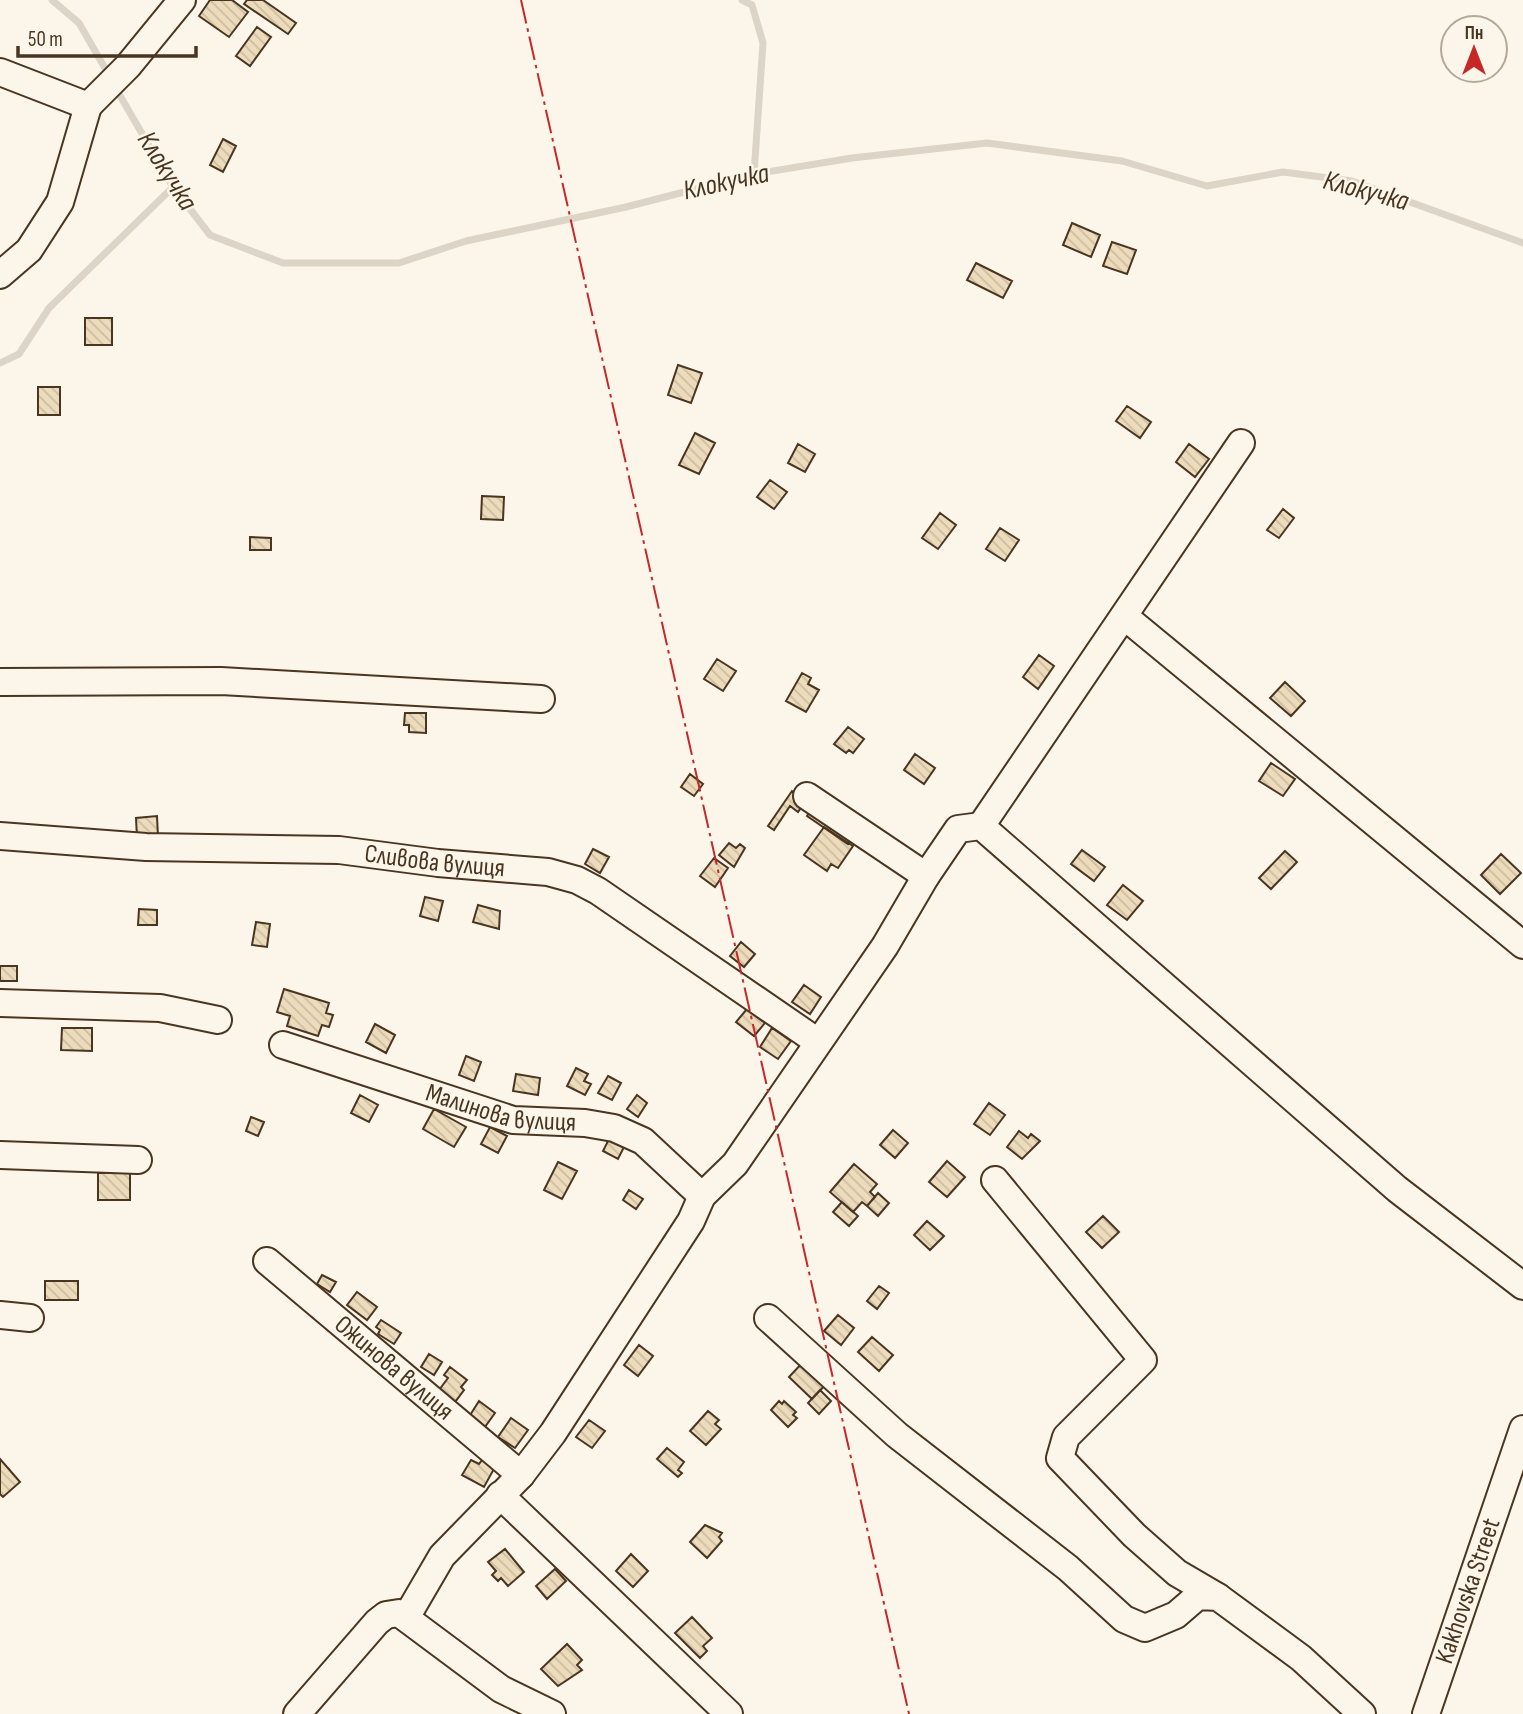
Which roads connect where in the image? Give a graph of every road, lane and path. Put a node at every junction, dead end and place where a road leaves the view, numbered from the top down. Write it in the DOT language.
graph roads {
  1 [pos="182,0"];
  2 [pos="0,72"];
  3 [pos="97,97"];
  4 [pos="0,275"];
  5 [pos="1241,443"];
  6 [pos="1124,616"];
  7 [pos="0,682"];
  8 [pos="541,699"];
  9 [pos="807,796"];
  10 [pos="981,826"];
  11 [pos="0,836"];
  12 [pos="926,876"];
  13 [pos="1523,945"];
  14 [pos="0,1003"];
  15 [pos="218,1020"];
  16 [pos="818,1042"];
  17 [pos="283,1045"];
  18 [pos="0,1155"];
  19 [pos="138,1160"];
  20 [pos="995,1180"];
  21 [pos="702,1196"];
  22 [pos="267,1261"];
  23 [pos="1523,1286"];
  24 [pos="0,1315"];
  25 [pos="30,1318"];
  26 [pos="768,1318"];
  27 [pos="1523,1429"];
  28 [pos="521,1475"];
  29 [pos="500,1495"];
  30 [pos="1218,1597"];
  31 [pos="407,1616"];
  32 [pos="299,1714"];
  33 [pos="552,1714"];
  34 [pos="729,1714"];
  35 [pos="1362,1714"];
  36 [pos="1426,1714"];
  1 -- 3 [label="street"];
  2 -- 3 [label="street"];
  3 -- 4 [label="street"];
  5 -- 6 [label="street"];
  6 -- 10 [label="street"];
  6 -- 13 [label="street"];
  7 -- 8 [label="street"];
  9 -- 12 [label="street"];
  10 -- 12 [label="street"];
  10 -- 23 [label="street"];
  11 -- 16 [label="street, Сливова вулиця"];
  12 -- 16 [label="street"];
  14 -- 15 [label="street"];
  16 -- 21 [label="street"];
  17 -- 21 [label="street, Малинова вулиця"];
  18 -- 19 [label="street"];
  20 -- 30 [label="street"];
  21 -- 28 [label="street"];
  22 -- 28 [label="street, Ожинова вулиця"];
  24 -- 25 [label="street"];
  26 -- 30 [label="street"];
  27 -- 36 [label="street, Kakhovska Street"];
  28 -- 29 [label="street"];
  29 -- 31 [label="street"];
  29 -- 34 [label="street"];
  30 -- 35 [label="street"];
  31 -- 32 [label="street"];
  31 -- 33 [label="street"];
}
